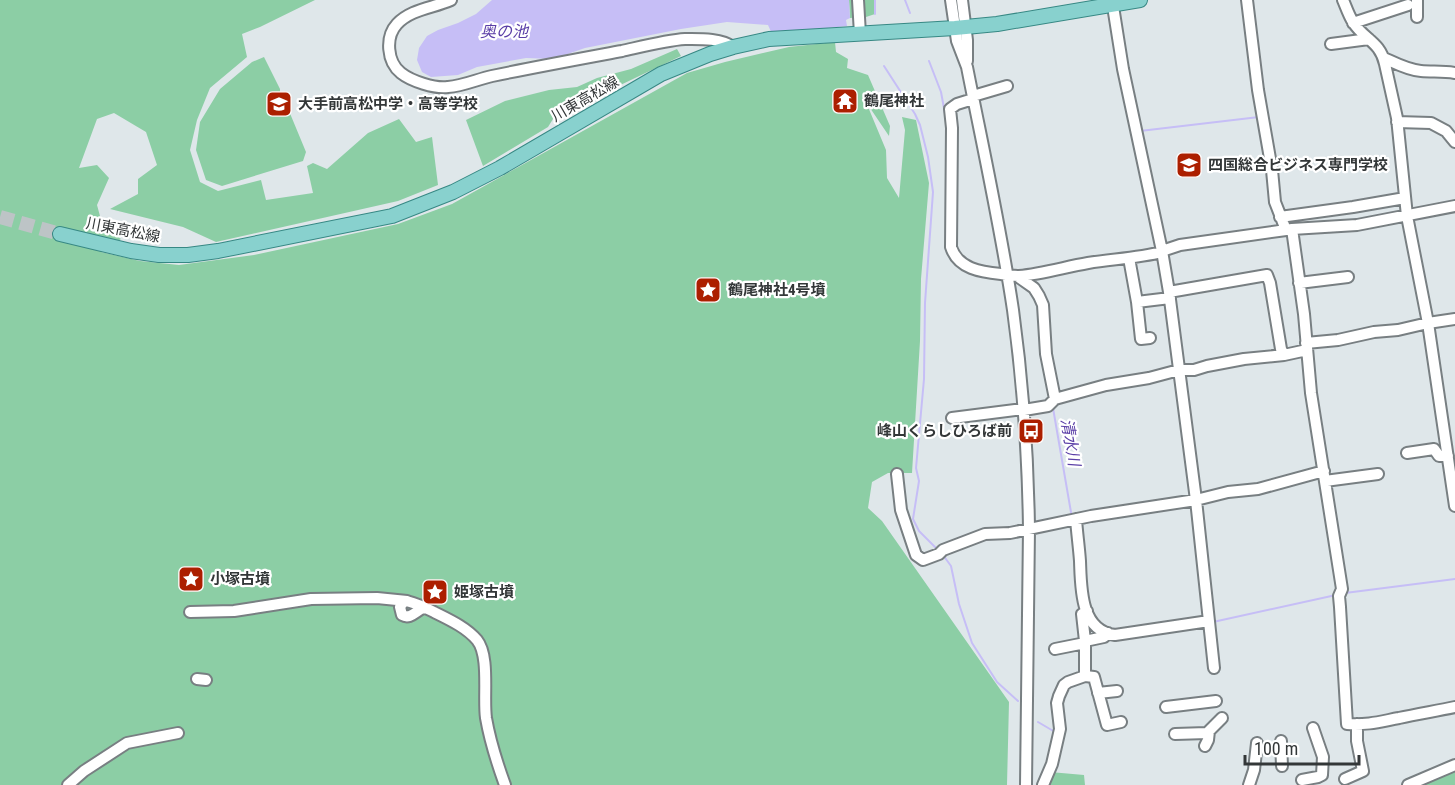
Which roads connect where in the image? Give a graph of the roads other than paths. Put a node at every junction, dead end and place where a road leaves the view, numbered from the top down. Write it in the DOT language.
graph roads {
  1 [pos="451,0"];
  2 [pos="858,0"];
  3 [pos="951,0"];
  4 [pos="962,0"];
  5 [pos="1140,0"];
  6 [pos="1247,0"];
  7 [pos="1343,0"];
  8 [pos="1113,2"];
  9 [pos="1412,2"];
  10 [pos="1418,17"];
  11 [pos="1353,23"];
  12 [pos="960,27"];
  13 [pos="861,34"];
  14 [pos="1369,39"];
  15 [pos="1331,45"];
  16 [pos="733,47"];
  17 [pos="1384,58"];
  18 [pos="1455,74"];
  19 [pos="1007,86"];
  20 [pos="973,98"];
  21 [pos="1397,123"];
  22 [pos="1455,142"];
  23 [pos="1405,198"];
  24 [pos="1455,206"];
  25 [pos="1407,216"];
  26 [pos="1281,217"];
  27 [pos="1289,229"];
  28 [pos="60,234"];
  29 [pos="1162,252"];
  30 [pos="1130,258"];
  31 [pos="1012,275"];
  32 [pos="1348,277"];
  33 [pos="1299,284"];
  34 [pos="1169,295"];
  35 [pos="1137,302"];
  36 [pos="1455,319"];
  37 [pos="1428,323"];
  38 [pos="1150,338"];
  39 [pos="1306,346"];
  40 [pos="1284,355"];
  41 [pos="1179,370"];
  42 [pos="1052,401"];
  43 [pos="1024,410"];
  44 [pos="952,418"];
  45 [pos="1407,453"];
  46 [pos="1448,456"];
  47 [pos="897,474"];
  48 [pos="1378,474"];
  49 [pos="1324,476"];
  50 [pos="1453,482"];
  51 [pos="1196,500"];
  52 [pos="1455,506"];
  53 [pos="1072,520"];
  54 [pos="1029,529"];
  55 [pos="190,612"];
  56 [pos="1084,612"];
  57 [pos="1209,621"];
  58 [pos="1106,635"];
  59 [pos="1085,642"];
  60 [pos="1055,649"];
  61 [pos="1214,668"];
  62 [pos="1085,676"];
  63 [pos="1117,691"];
  64 [pos="1098,693"];
  65 [pos="1216,701"];
  66 [pos="1166,706"];
  67 [pos="1455,708"];
  68 [pos="1222,718"];
  69 [pos="1122,722"];
  70 [pos="1357,724"];
  71 [pos="1313,728"];
  72 [pos="1209,731"];
  73 [pos="177,733"];
  74 [pos="1175,734"];
  75 [pos="1281,741"];
  76 [pos="1257,743"];
  77 [pos="1205,746"];
  78 [pos="1455,765"];
  79 [pos="1282,766"];
  80 [pos="1345,779"];
  81 [pos="1302,780"];
  82 [pos="1323,780"];
  83 [pos="68,785"];
  84 [pos="505,785"];
  85 [pos="1026,785"];
  86 [pos="1043,785"];
  87 [pos="1249,785"];
  88 [pos="1408,785"];
  1 -- 16 [label="street"];
  2 -- 13 [label="street"];
  3 -- 12 [label="street"];
  4 -- 12 [label="street"];
  5 -- 8 [label="main road, 川東高松線"];
  6 -- 26 [label="street"];
  7 -- 11 [label="street"];
  8 -- 12 [label="main road, 川東高松線"];
  8 -- 29 [label="street"];
  9 -- 10 [label="street"];
  9 -- 11 [label="street"];
  11 -- 14 [label="street"];
  12 -- 13 [label="main road, 川東高松線"];
  12 -- 20 [label="street"];
  13 -- 16 [label="main road, 川東高松線"];
  14 -- 15 [label="street"];
  14 -- 17 [label="street"];
  16 -- 28 [label="main road, 川東高松線"];
  17 -- 18 [label="street"];
  17 -- 21 [label="street"];
  19 -- 20 [label="street"];
  20 -- 31 [label="street"];
  20 -- 31 [label="street"];
  21 -- 22 [label="street"];
  21 -- 23 [label="street"];
  23 -- 25 [label="street"];
  23 -- 26 [label="street"];
  24 -- 25 [label="street"];
  25 -- 27 [label="street"];
  25 -- 37 [label="street"];
  26 -- 27 [label="street"];
  27 -- 29 [label="street"];
  27 -- 33 [label="street"];
  29 -- 30 [label="street"];
  29 -- 34 [label="street"];
  30 -- 31 [label="street"];
  30 -- 35 [label="street"];
  31 -- 42 [label="street"];
  31 -- 43 [label="street"];
  32 -- 33 [label="street"];
  33 -- 39 [label="street"];
  34 -- 35 [label="street"];
  34 -- 40 [label="street"];
  34 -- 41 [label="street"];
  35 -- 38 [label="street"];
  36 -- 37 [label="street"];
  37 -- 39 [label="street"];
  37 -- 46 [label="street"];
  39 -- 40 [label="street"];
  39 -- 49 [label="street"];
  40 -- 41 [label="street"];
  41 -- 42 [label="street"];
  41 -- 51 [label="street"];
  42 -- 43 [label="street"];
  43 -- 44 [label="street"];
  43 -- 54 [label="street"];
  45 -- 46 [label="street"];
  46 -- 50 [label="street"];
  47 -- 54 [label="street"];
  48 -- 49 [label="street"];
  49 -- 51 [label="street"];
  49 -- 70 [label="street"];
  50 -- 52 [label="street"];
  51 -- 53 [label="street"];
  51 -- 57 [label="street"];
  53 -- 54 [label="street"];
  53 -- 56 [label="street"];
  54 -- 85 [label="street"];
  55 -- 84 [label="street"];
  56 -- 58 [label="street"];
  56 -- 59 [label="street"];
  57 -- 58 [label="street"];
  57 -- 61 [label="street"];
  58 -- 59 [label="street"];
  59 -- 60 [label="street"];
  59 -- 62 [label="street"];
  62 -- 64 [label="street"];
  62 -- 86 [label="street"];
  63 -- 64 [label="street"];
  64 -- 69 [label="street"];
  65 -- 66 [label="street"];
  67 -- 70 [label="street"];
  68 -- 72 [label="street"];
  70 -- 80 [label="street"];
  71 -- 82 [label="street"];
  72 -- 74 [label="street"];
  72 -- 77 [label="street"];
  73 -- 83 [label="street"];
  75 -- 79 [label="street"];
  76 -- 87 [label="street"];
  78 -- 88 [label="street"];
  81 -- 82 [label="street"];
}
